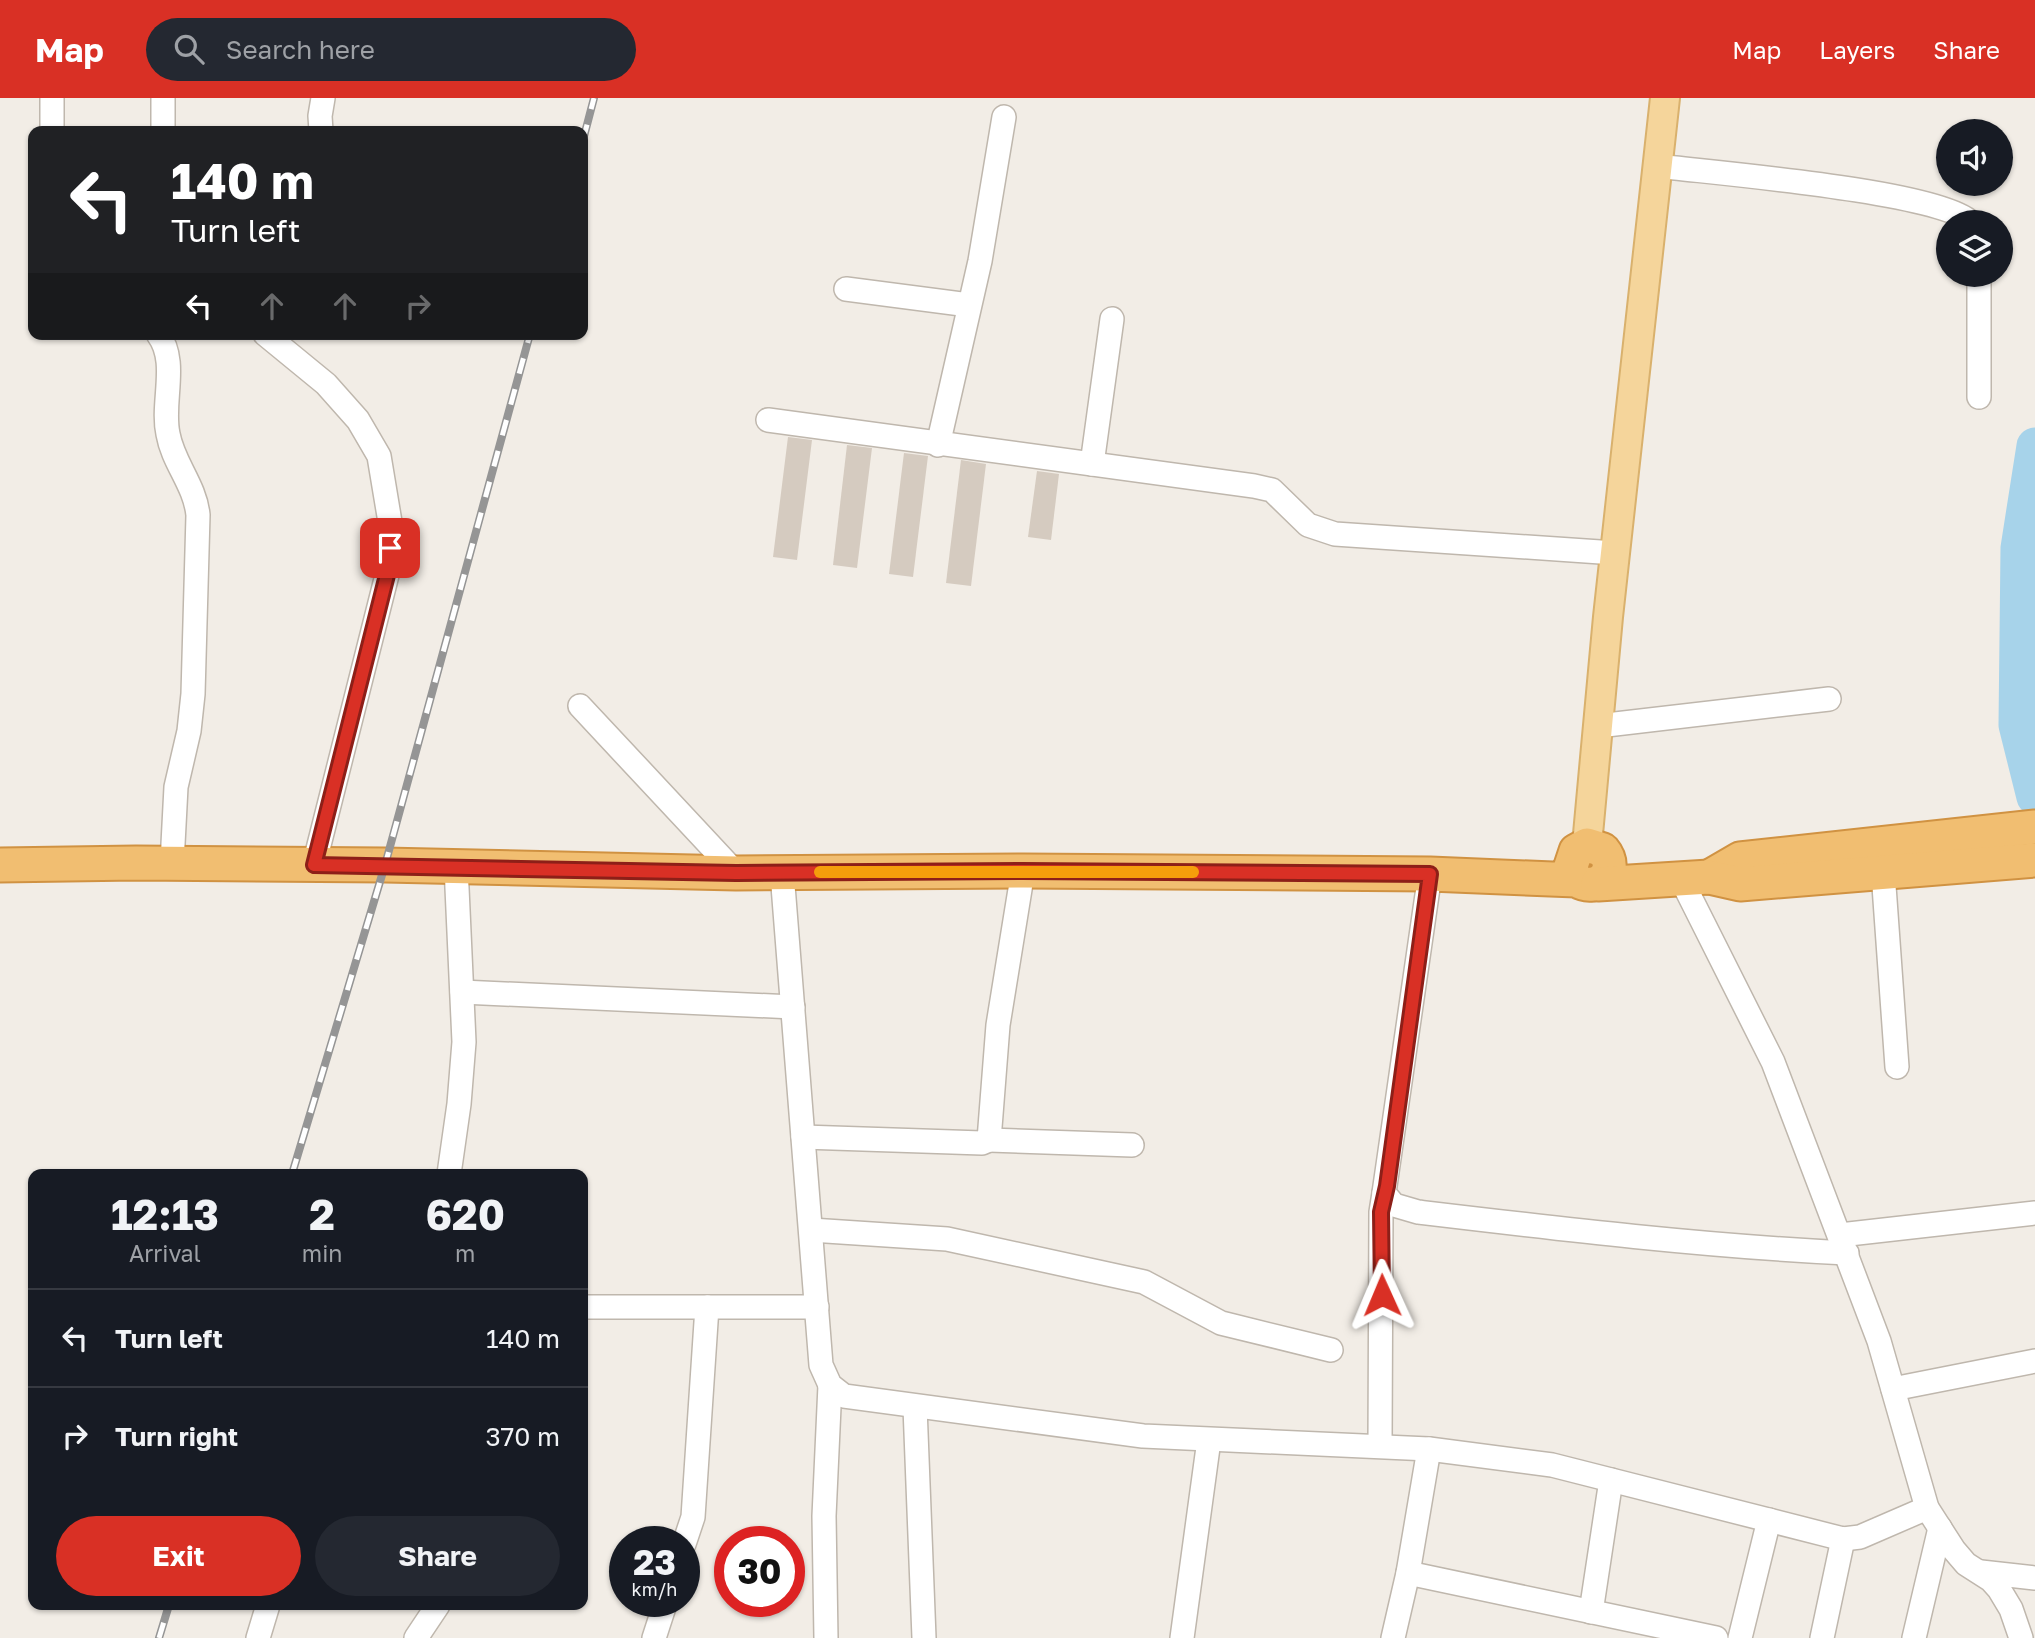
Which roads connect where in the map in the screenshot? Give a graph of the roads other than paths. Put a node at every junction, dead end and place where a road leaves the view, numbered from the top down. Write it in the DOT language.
graph roads {
  1 [pos="52,98"];
  2 [pos="163,98"];
  3 [pos="323,98"];
  4 [pos="1665,98"];
  5 [pos="1004,117"];
  6 [pos="52,126"];
  7 [pos="163,126"];
  8 [pos="321,126"];
  9 [pos="1658,166"];
  10 [pos="1946,210"];
  11 [pos="1979,287"];
  12 [pos="846,289"];
  13 [pos="969,305"];
  14 [pos="1112,319"];
  15 [pos="161,340"];
  16 [pos="272,340"];
  17 [pos="1979,397"];
  18 [pos="768,421"];
  19 [pos="938,445"];
  20 [pos="1093,464"];
  21 [pos="1615,553"];
  22 [pos="1829,699"];
  23 [pos="580,706"];
  24 [pos="1598,726"];
  25 [pos="2035,827"];
  26 [pos="1587,845"];
  27 [pos="2035,860"];
  28 [pos="172,863"];
  29 [pos="0,865"];
  30 [pos="314,865"];
  31 [pos="456,866"];
  32 [pos="1023,871"];
  33 [pos="1883,872"];
  34 [pos="736,873"];
  35 [pos="782,873"];
  36 [pos="1430,874"];
  37 [pos="1695,878"];
  38 [pos="1587,882"];
  39 [pos="462,992"];
  40 [pos="793,1007"];
  41 [pos="1897,1067"];
  42 [pos="803,1137"];
  43 [pos="989,1140"];
  44 [pos="1132,1145"];
  45 [pos="450,1169"];
  46 [pos="1384,1193"];
  47 [pos="2035,1213"];
  48 [pos="811,1230"];
  49 [pos="1843,1244"];
  50 [pos="588,1307"];
  51 [pos="707,1307"];
  52 [pos="817,1307"];
  53 [pos="1331,1350"];
  54 [pos="2035,1362"];
  55 [pos="830,1385"];
  56 [pos="1893,1389"];
  57 [pos="915,1407"];
  58 [pos="1209,1440"];
  59 [pos="1380,1446"];
  60 [pos="1429,1449"];
  61 [pos="1611,1480"];
  62 [pos="1927,1508"];
  63 [pos="1769,1520"];
  64 [pos="690,1526"];
  65 [pos="1940,1528"];
  66 [pos="1843,1539"];
  67 [pos="1981,1572"];
  68 [pos="1408,1573"];
  69 [pos="2035,1578"];
  70 [pos="266,1610"];
  71 [pos="435,1610"];
  72 [pos="1591,1612"];
  73 [pos="661,1617"];
  74 [pos="258,1638"];
  75 [pos="416,1638"];
  76 [pos="654,1638"];
  77 [pos="826,1638"];
  78 [pos="924,1638"];
  79 [pos="1182,1638"];
  80 [pos="1393,1638"];
  81 [pos="1716,1638"];
  82 [pos="1740,1638"];
  83 [pos="1822,1638"];
  84 [pos="1914,1638"];
  85 [pos="2021,1638"];
  1 -- 6 [label="street"];
  2 -- 7 [label="street"];
  3 -- 8 [label="street"];
  4 -- 9 [label="main road"];
  5 -- 13 [label="street"];
  9 -- 10 [label="street"];
  9 -- 21 [label="main road"];
  11 -- 17 [label="street"];
  12 -- 13 [label="street"];
  13 -- 19 [label="street"];
  14 -- 20 [label="street"];
  15 -- 28 [label="street"];
  16 -- 30 [label="street"];
  18 -- 19 [label="street"];
  19 -- 20 [label="street"];
  20 -- 21 [label="street"];
  21 -- 24 [label="main road"];
  22 -- 24 [label="street"];
  23 -- 34 [label="street"];
  24 -- 26 [label="main road"];
  25 -- 37 [label="highway"];
  26 -- 38 [label="highway"];
  27 -- 33 [label="highway"];
  28 -- 29 [label="highway"];
  28 -- 30 [label="highway"];
  30 -- 31 [label="highway"];
  31 -- 34 [label="highway"];
  31 -- 39 [label="street"];
  32 -- 35 [label="highway"];
  32 -- 36 [label="highway"];
  32 -- 43 [label="street"];
  33 -- 37 [label="highway"];
  33 -- 41 [label="street"];
  34 -- 35 [label="highway"];
  35 -- 40 [label="street"];
  36 -- 38 [label="highway"];
  36 -- 46 [label="street"];
  37 -- 38 [label="highway"];
  37 -- 49 [label="street"];
  39 -- 40 [label="street"];
  39 -- 45 [label="street"];
  40 -- 42 [label="street"];
  42 -- 43 [label="street"];
  42 -- 48 [label="street"];
  43 -- 44 [label="street"];
  46 -- 49 [label="street"];
  46 -- 59 [label="street"];
  47 -- 49 [label="street"];
  48 -- 52 [label="street"];
  48 -- 53 [label="street"];
  49 -- 56 [label="street"];
  50 -- 51 [label="street"];
  51 -- 52 [label="street"];
  51 -- 64 [label="street"];
  52 -- 55 [label="street"];
  54 -- 56 [label="street"];
  55 -- 57 [label="street"];
  55 -- 77 [label="street"];
  56 -- 62 [label="street"];
  57 -- 58 [label="street"];
  57 -- 78 [label="street"];
  58 -- 59 [label="street"];
  58 -- 79 [label="street"];
  59 -- 60 [label="street"];
  60 -- 61 [label="street"];
  60 -- 68 [label="street"];
  61 -- 63 [label="street"];
  61 -- 72 [label="street"];
  62 -- 65 [label="street"];
  62 -- 66 [label="street"];
  63 -- 66 [label="street"];
  63 -- 82 [label="street"];
  65 -- 67 [label="street"];
  65 -- 84 [label="street"];
  66 -- 83 [label="street"];
  67 -- 69 [label="street"];
  67 -- 85 [label="street"];
  68 -- 72 [label="street"];
  68 -- 80 [label="street"];
  70 -- 74 [label="street"];
  71 -- 75 [label="street"];
  72 -- 81 [label="street"];
  73 -- 76 [label="street"];
}
